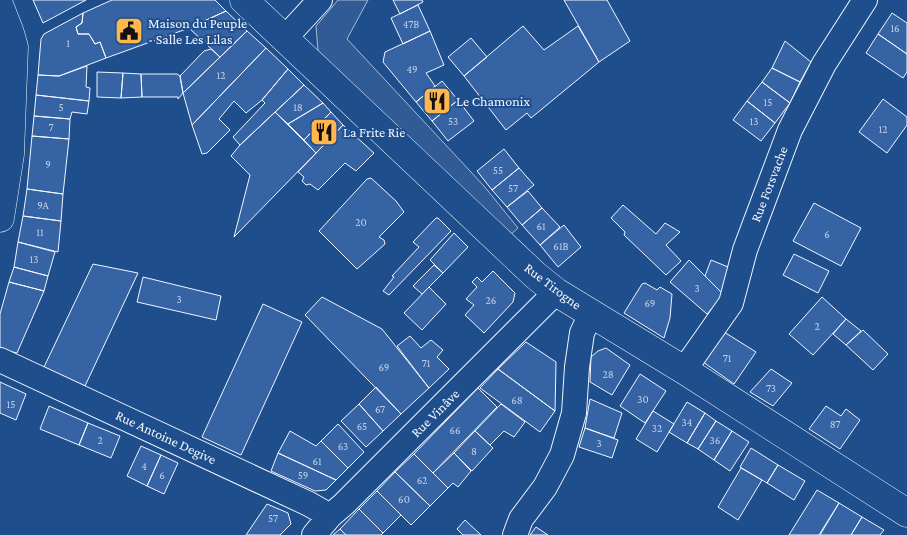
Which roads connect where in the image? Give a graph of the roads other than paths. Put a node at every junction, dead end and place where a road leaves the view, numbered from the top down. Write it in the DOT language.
graph roads {
  1 [pos="244,0"];
  2 [pos="320,0"];
  3 [pos="864,0"];
  4 [pos="0,8"];
  5 [pos="285,38"];
  6 [pos="0,218"];
  7 [pos="556,292"];
  8 [pos="591,314"];
  9 [pos="0,360"];
  10 [pos="684,370"];
  11 [pos="907,513"];
  12 [pos="330,516"];
  13 [pos="314,535"];
  14 [pos="515,535"];
  1 -- 5 [label="street, Rue Tirogne"];
  2 -- 5 [label="street"];
  3 -- 10 [label="street, Rue Forsvache"];
  4 -- 6 [label="street"];
  5 -- 7 [label="street, Rue Tirogne"];
  7 -- 8 [label="street, Rue Tirogne"];
  7 -- 12 [label="street, Rue Vinâve"];
  8 -- 10 [label="street, Rue Tirogne"];
  8 -- 14 [label="street"];
  9 -- 12 [label="street, Rue Antoine Degive"];
  10 -- 11 [label="street, Rue Tirogne"];
  12 -- 13 [label="street, Rue Vinâve"];
}
